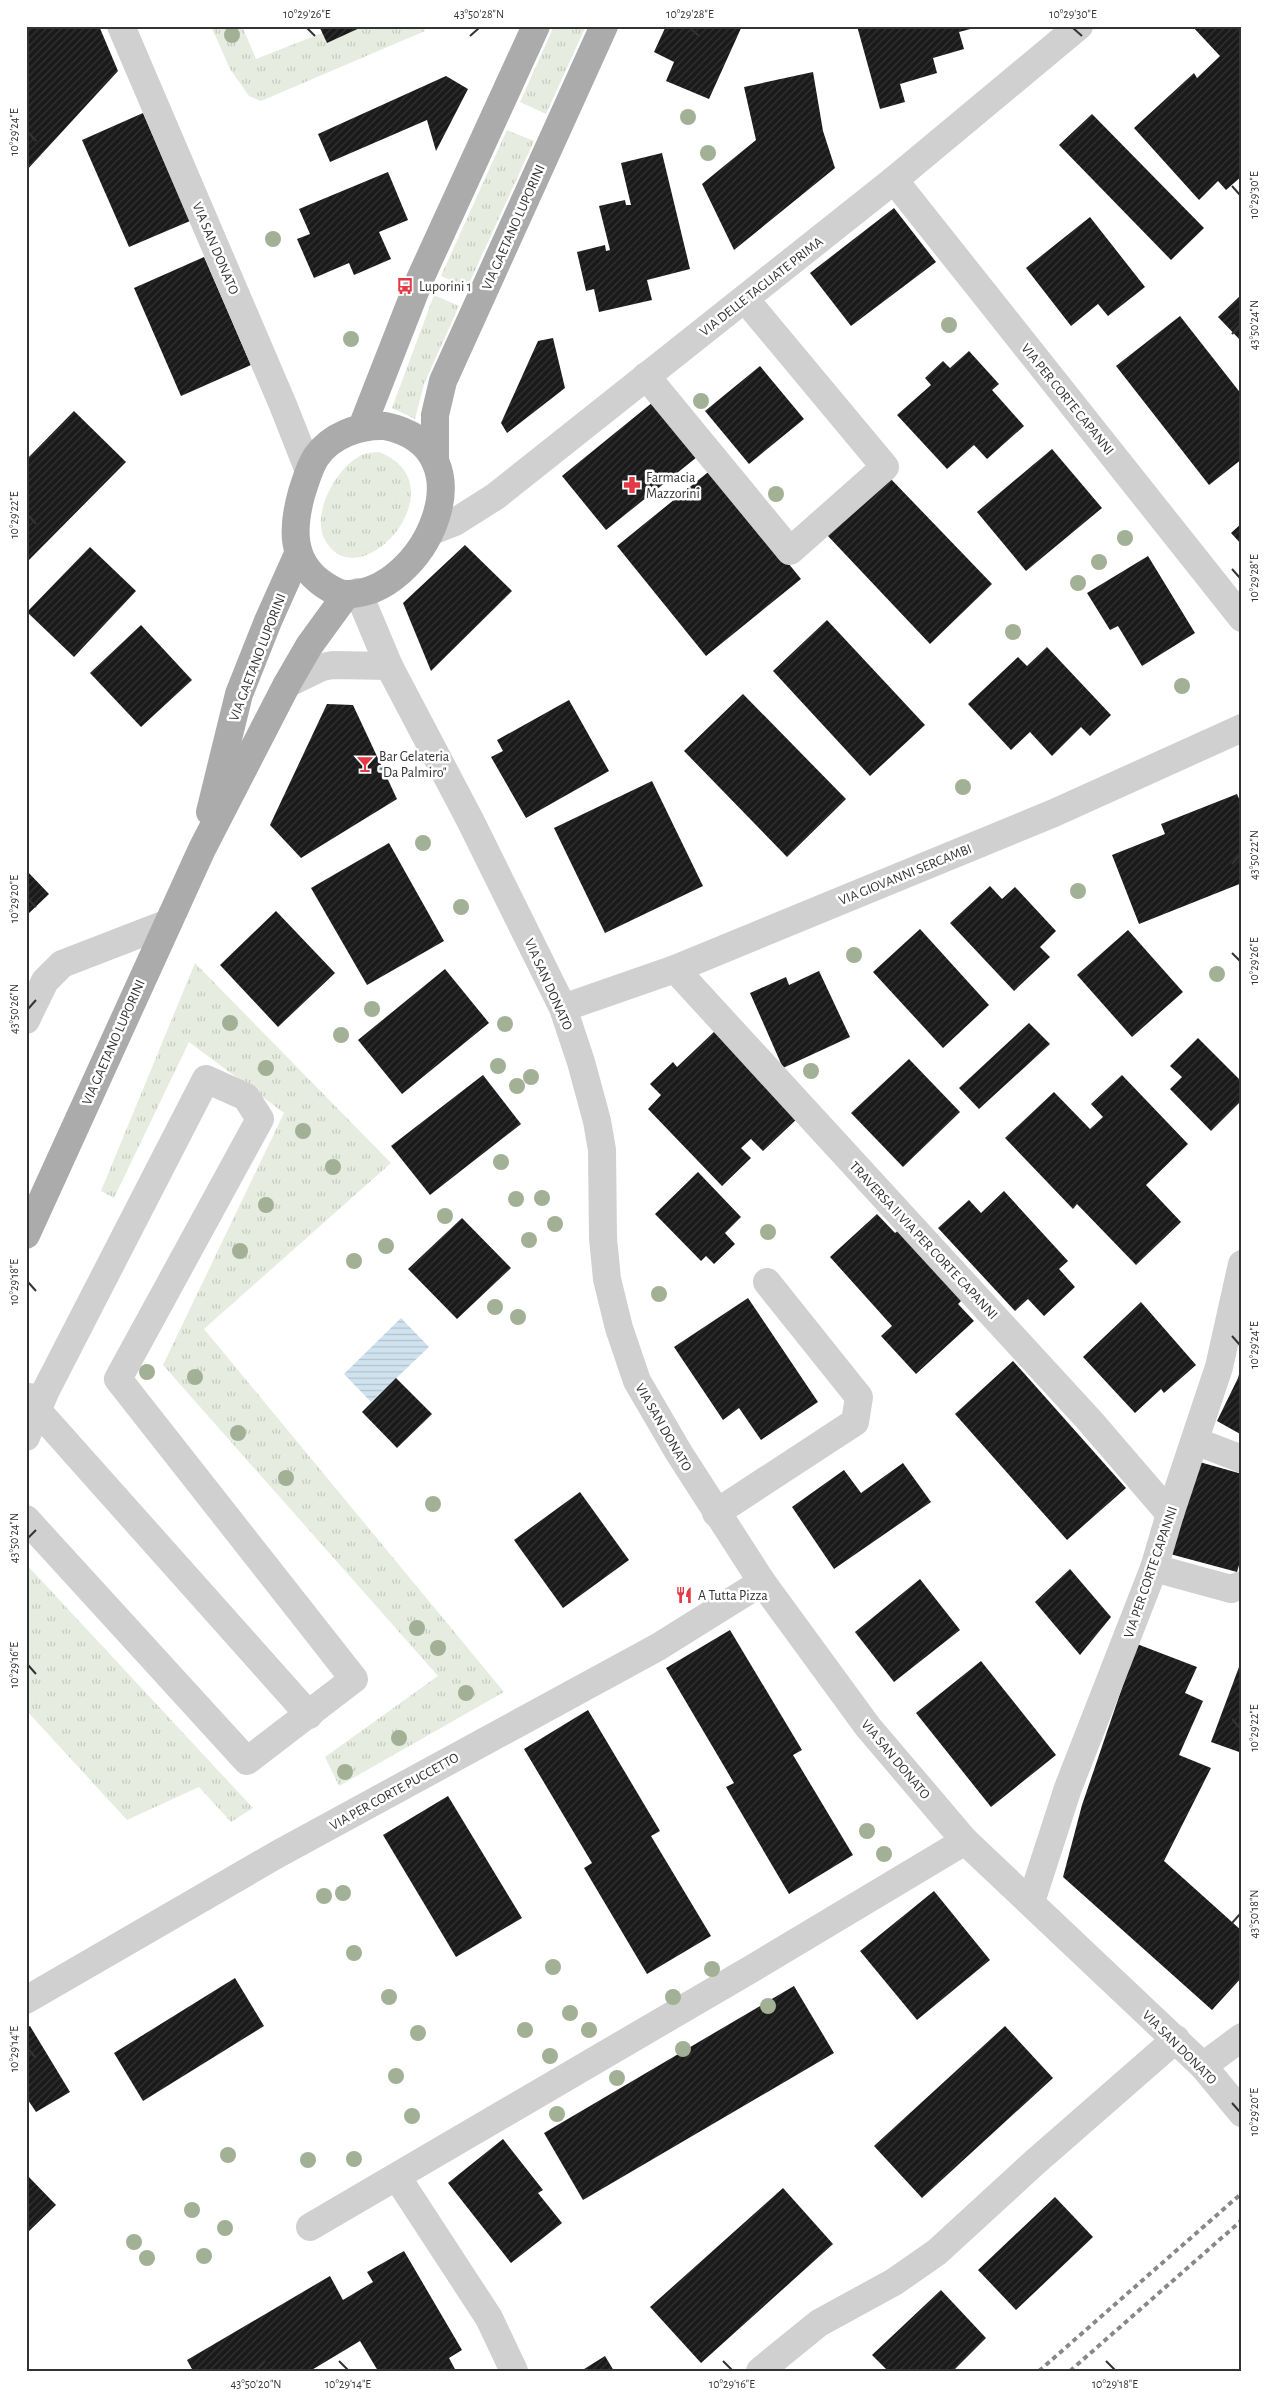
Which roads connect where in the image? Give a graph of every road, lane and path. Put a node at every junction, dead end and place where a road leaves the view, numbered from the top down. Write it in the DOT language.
graph roads {
  1 [pos="121,26"];
  2 [pos="536,26"];
  3 [pos="604,26"];
  4 [pos="1079,26"];
  5 [pos="894,180"];
  6 [pos="745,299"];
  7 [pos="646,376"];
  8 [pos="362,427"];
  9 [pos="435,461"];
  10 [pos="308,471"];
  11 [pos="432,531"];
  12 [pos="298,554"];
  13 [pos="352,593"];
  14 [pos="1242,618"];
  15 [pos="390,666"];
  16 [pos="287,684"];
  17 [pos="1242,728"];
  18 [pos="202,849"];
  19 [pos="168,923"];
  20 [pos="675,969"];
  21 [pos="563,1008"];
  22 [pos="26,1020"];
  23 [pos="26,1235"];
  24 [pos="1242,1264"];
  25 [pos="767,1282"];
  26 [pos="32,1403"];
  27 [pos="26,1437"];
  28 [pos="1195,1441"];
  29 [pos="1242,1459"];
  30 [pos="716,1513"];
  31 [pos="1170,1514"];
  32 [pos="26,1519"];
  33 [pos="1154,1568"];
  34 [pos="762,1582"];
  35 [pos="1242,1585"];
  36 [pos="308,1715"];
  37 [pos="965,1840"];
  38 [pos="1031,1902"];
  39 [pos="26,2000"];
  40 [pos="1242,2037"];
  41 [pos="1176,2039"];
  42 [pos="1203,2066"];
  43 [pos="1242,2113"];
  44 [pos="397,2177"];
  45 [pos="310,2227"];
  46 [pos="514,2371"];
  47 [pos="760,2371"];
  1 -- 10 [label="street, VIA SAN DONATO"];
  2 -- 8 [label="main road"];
  3 -- 9 [label="main road, VIA GAETANO LUPORINI"];
  4 -- 5 [label="street, VIA DELLE TAGLIATE PRIMA"];
  5 -- 6 [label="street, VIA DELLE TAGLIATE PRIMA"];
  5 -- 14 [label="street, VIA PER CORTE CAPANNI"];
  6 -- 7 [label="street, VIA DELLE TAGLIATE PRIMA"];
  6 -- 7 [label="street"];
  7 -- 11 [label="street, VIA DELLE TAGLIATE PRIMA"];
  8 -- 9 [label="main road, VIA GAETANO LUPORINI"];
  8 -- 10 [label="main road, VIA GAETANO LUPORINI"];
  9 -- 11 [label="main road, VIA GAETANO LUPORINI"];
  10 -- 12 [label="main road, VIA GAETANO LUPORINI"];
  11 -- 13 [label="main road, VIA GAETANO LUPORINI"];
  12 -- 13 [label="main road, VIA GAETANO LUPORINI"];
  12 -- 18 [label="main road, VIA GAETANO LUPORINI"];
  13 -- 15 [label="street, VIA SAN DONATO"];
  13 -- 16 [label="main road, VIA GAETANO LUPORINI"];
  15 -- 16 [label="street"];
  15 -- 21 [label="street, VIA SAN DONATO"];
  16 -- 18 [label="main road, VIA GAETANO LUPORINI"];
  17 -- 20 [label="street, VIA GIOVANNI SERCAMBI"];
  18 -- 19 [label="main road, VIA GAETANO LUPORINI"];
  19 -- 22 [label="street"];
  19 -- 23 [label="main road, VIA GAETANO LUPORINI"];
  20 -- 21 [label="street, VIA GIOVANNI SERCAMBI"];
  20 -- 31 [label="street, TRAVERSA II VIA PER CORTE CAPANNI"];
  21 -- 30 [label="street, VIA SAN DONATO"];
  24 -- 28 [label="street, VIA PER CORTE CAPANNI"];
  25 -- 30 [label="street"];
  26 -- 27 [label="street"];
  26 -- 36 [label="street"];
  26 -- 36 [label="street"];
  28 -- 29 [label="street"];
  28 -- 31 [label="street, VIA PER CORTE CAPANNI"];
  30 -- 34 [label="street, VIA SAN DONATO"];
  31 -- 33 [label="street, VIA PER CORTE CAPANNI"];
  32 -- 36 [label="street"];
  33 -- 35 [label="street"];
  33 -- 38 [label="street, VIA PER CORTE CAPANNI"];
  34 -- 37 [label="street, VIA SAN DONATO"];
  34 -- 39 [label="street, VIA PER CORTE PUCCETTO"];
  37 -- 38 [label="street, VIA SAN DONATO"];
  37 -- 44 [label="street"];
  38 -- 41 [label="street, VIA SAN DONATO"];
  40 -- 42 [label="street"];
  41 -- 42 [label="street, VIA SAN DONATO"];
  41 -- 47 [label="street"];
  42 -- 43 [label="street, VIA SAN DONATO"];
  44 -- 45 [label="street"];
  44 -- 46 [label="street"];
}
